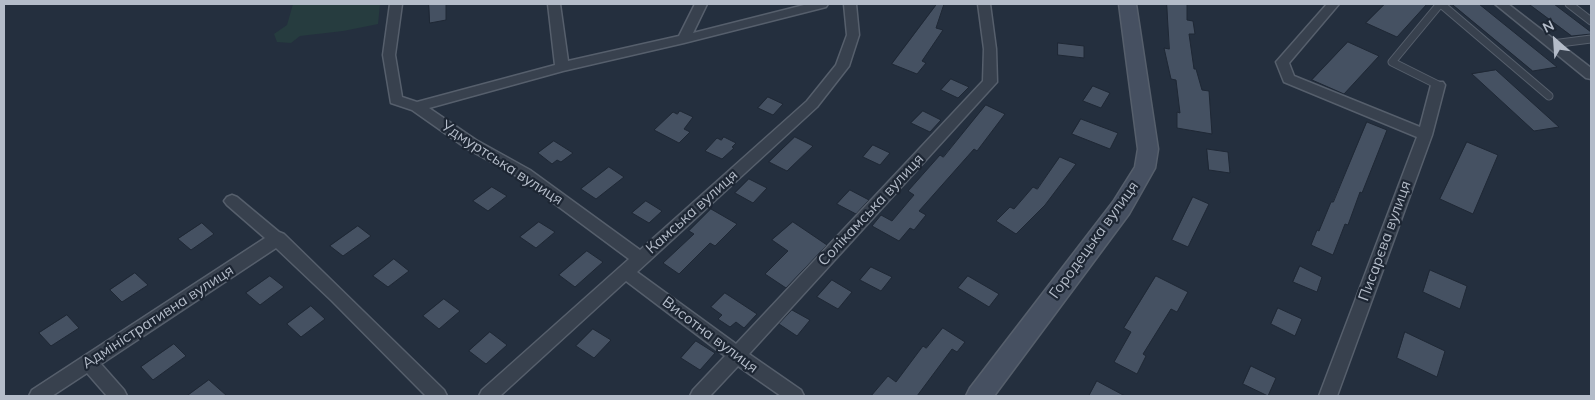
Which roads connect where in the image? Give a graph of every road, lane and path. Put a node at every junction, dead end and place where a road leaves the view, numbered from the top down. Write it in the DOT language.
graph roads {
  1 [pos="396,4"];
  2 [pos="554,4"];
  3 [pos="701,4"];
  4 [pos="822,4"];
  5 [pos="850,4"];
  6 [pos="984,4"];
  7 [pos="1127,4"];
  8 [pos="1333,4"];
  9 [pos="1441,4"];
  10 [pos="1501,4"];
  11 [pos="1569,4"];
  12 [pos="1591,21"];
  13 [pos="684,39"];
  14 [pos="1591,39"];
  15 [pos="1552,44"];
  16 [pos="562,67"];
  17 [pos="1591,75"];
  18 [pos="1438,85"];
  19 [pos="1549,96"];
  20 [pos="417,108"];
  21 [pos="1425,135"];
  22 [pos="232,201"];
  23 [pos="278,238"];
  24 [pos="640,259"];
  25 [pos="627,273"];
  26 [pos="737,356"];
  27 [pos="88,362"];
  28 [pos="38,396"];
  29 [pos="118,396"];
  30 [pos="438,396"];
  31 [pos="488,396"];
  32 [pos="699,396"];
  33 [pos="795,396"];
  34 [pos="979,396"];
  35 [pos="1328,396"];
  1 -- 20 [label="street, Удмуртська вулиця"];
  2 -- 16 [label="street"];
  3 -- 13 [label="street"];
  4 -- 13 [label="street"];
  5 -- 24 [label="street, Камська вулиця"];
  6 -- 26 [label="street, Солікамська вулиця"];
  7 -- 34 [label="main road, Городецька вулиця"];
  8 -- 21 [label="street"];
  9 -- 18 [label="lane"];
  9 -- 19 [label="lane"];
  10 -- 15 [label="street"];
  11 -- 12 [label="lane"];
  13 -- 16 [label="street"];
  14 -- 15 [label="lane"];
  15 -- 17 [label="street"];
  16 -- 20 [label="street"];
  18 -- 21 [label="street, Писарєва вулиця"];
  20 -- 24 [label="street, Удмуртська вулиця"];
  21 -- 35 [label="street, Писарєва вулиця"];
  22 -- 23 [label="street"];
  23 -- 27 [label="street, Адміністративна вулиця"];
  23 -- 30 [label="street"];
  24 -- 25 [label="street, Камська вулиця"];
  25 -- 26 [label="street, Висотна вулиця"];
  25 -- 31 [label="street, Камська вулиця"];
  26 -- 32 [label="street, Солікамська вулиця"];
  26 -- 33 [label="street, Висотна вулиця"];
  27 -- 28 [label="street, Адміністративна вулиця"];
  27 -- 29 [label="street"];
}
